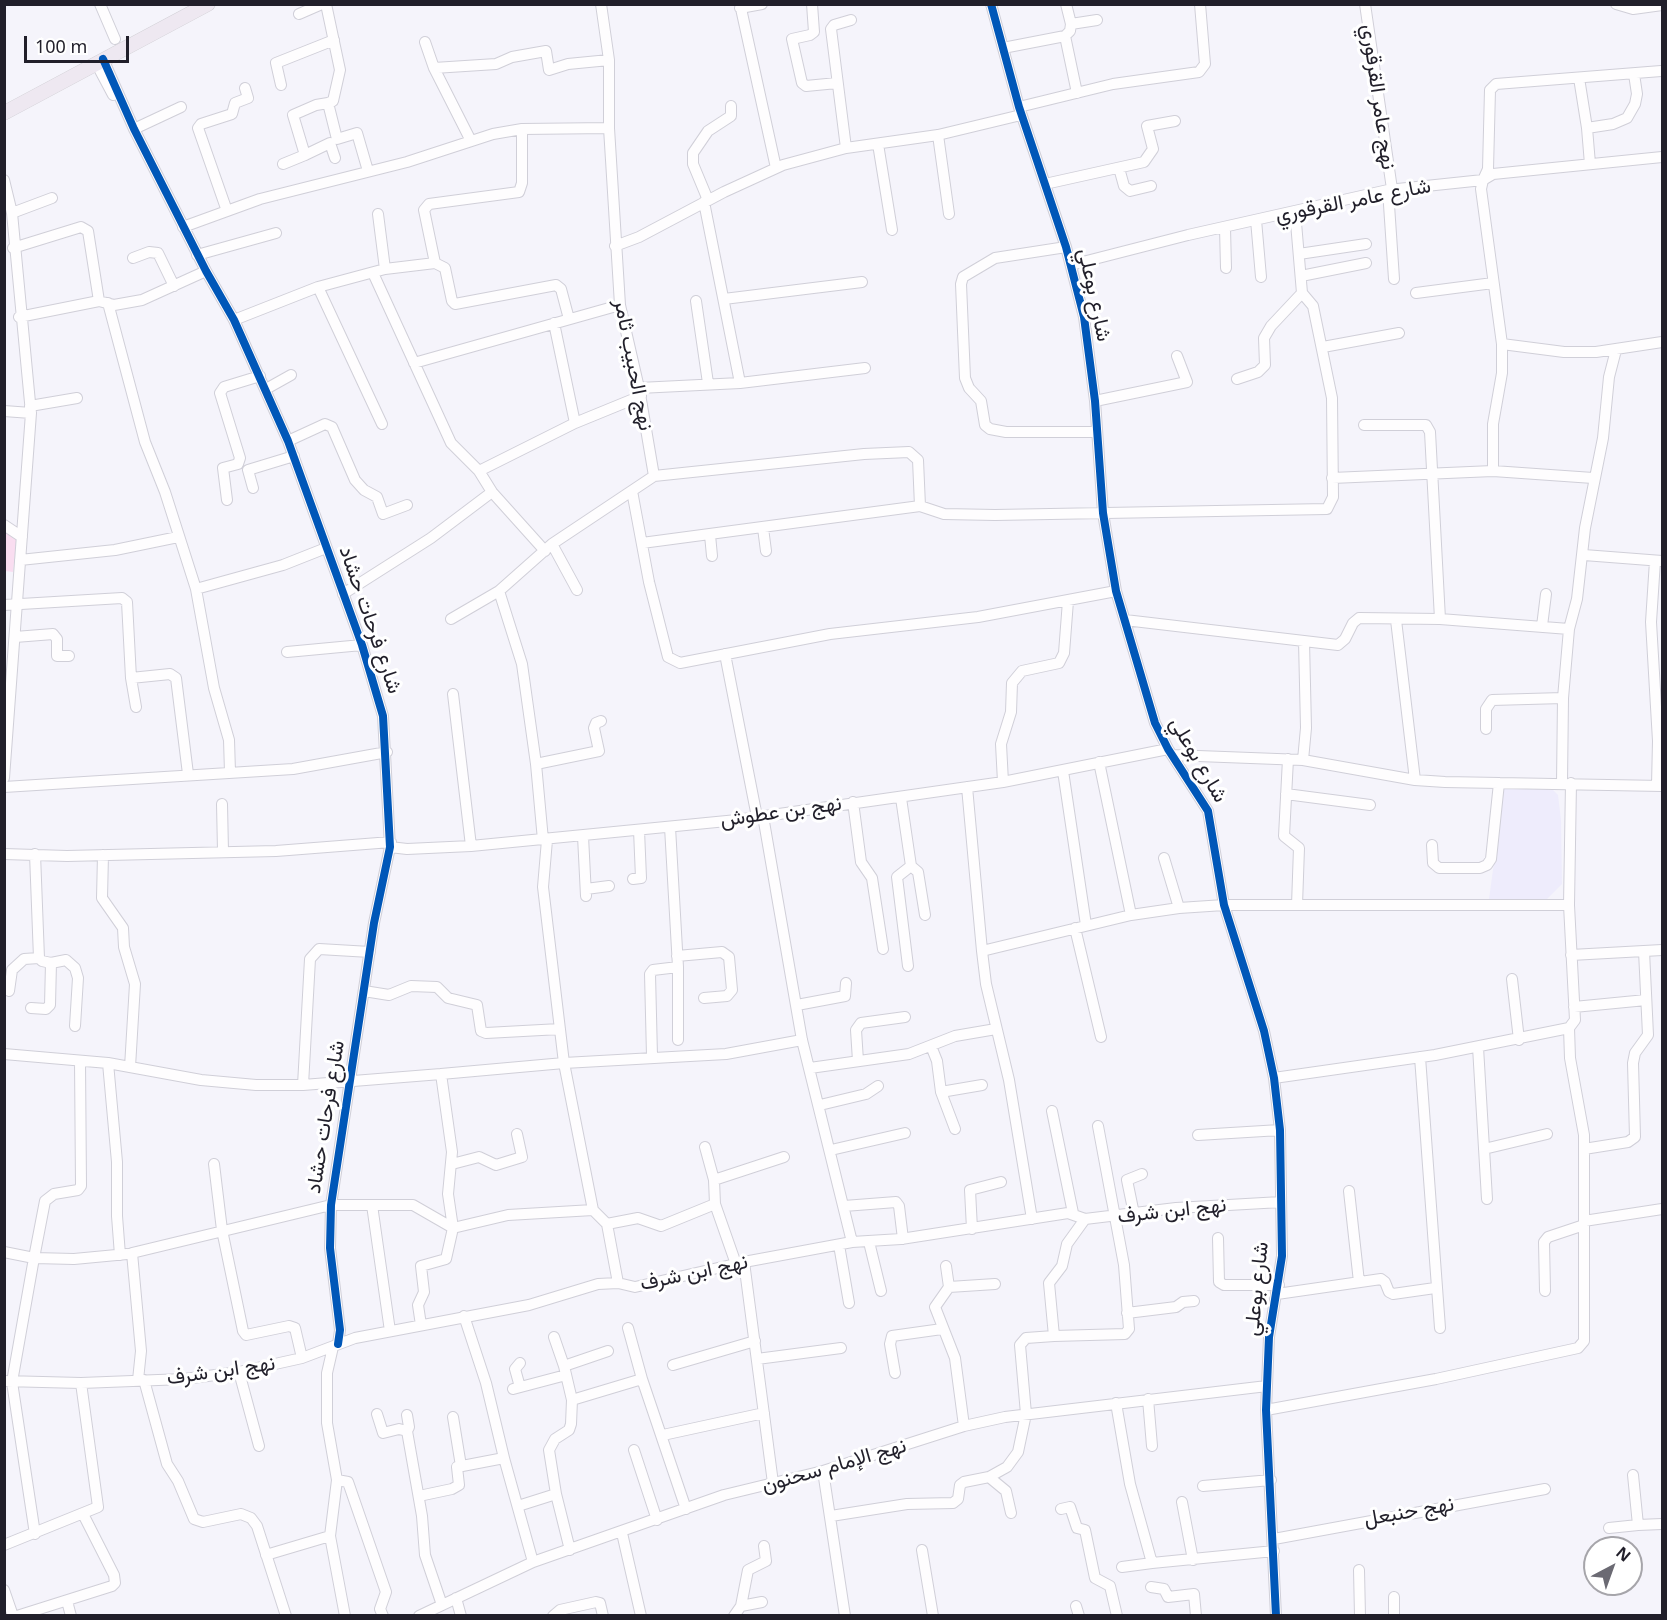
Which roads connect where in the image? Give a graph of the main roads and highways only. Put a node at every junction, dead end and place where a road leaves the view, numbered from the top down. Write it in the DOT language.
graph roads {
  1 [pos="220,4"];
  2 [pos="200,7"];
  3 [pos="4,113"];
  1 -- 2 [label="main road"];
  2 -- 3 [label="main road"];
}
